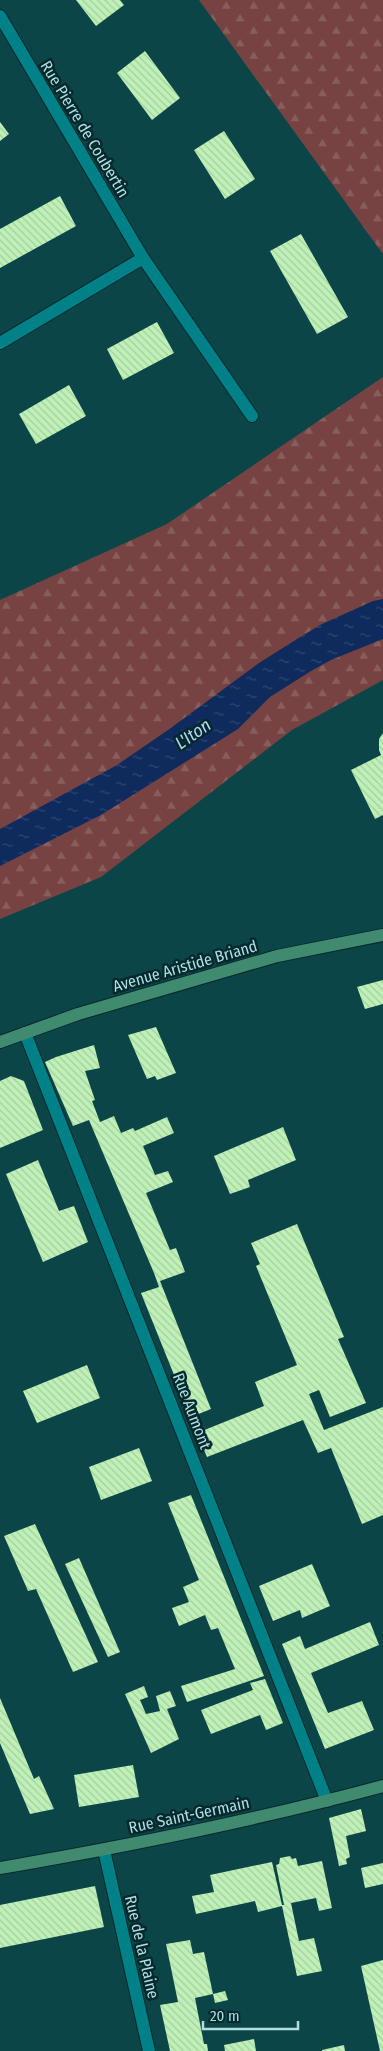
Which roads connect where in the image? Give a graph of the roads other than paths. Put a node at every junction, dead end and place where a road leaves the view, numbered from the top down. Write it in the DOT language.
graph roads {
  1 [pos="0,16"];
  2 [pos="143,258"];
  3 [pos="0,343"];
  4 [pos="252,416"];
  5 [pos="383,934"];
  6 [pos="26,1033"];
  7 [pos="0,1042"];
  8 [pos="383,1786"];
  9 [pos="328,1801"];
  10 [pos="104,1850"];
  11 [pos="0,1868"];
  12 [pos="149,2051"];
  1 -- 2 [label="street, Rue Pierre de Coubertin"];
  2 -- 3 [label="street"];
  2 -- 4 [label="street, Rue Pierre de Coubertin"];
  5 -- 6 [label="main road, Avenue Aristide Briand"];
  6 -- 7 [label="main road, Avenue Aristide Briand"];
  6 -- 9 [label="street, Rue Aumont"];
  8 -- 9 [label="main road, Rue Saint-Germain"];
  9 -- 10 [label="main road, Rue Saint-Germain"];
  10 -- 11 [label="main road, Rue Saint-Germain"];
  10 -- 12 [label="street, Rue de la Plaine"];
}
